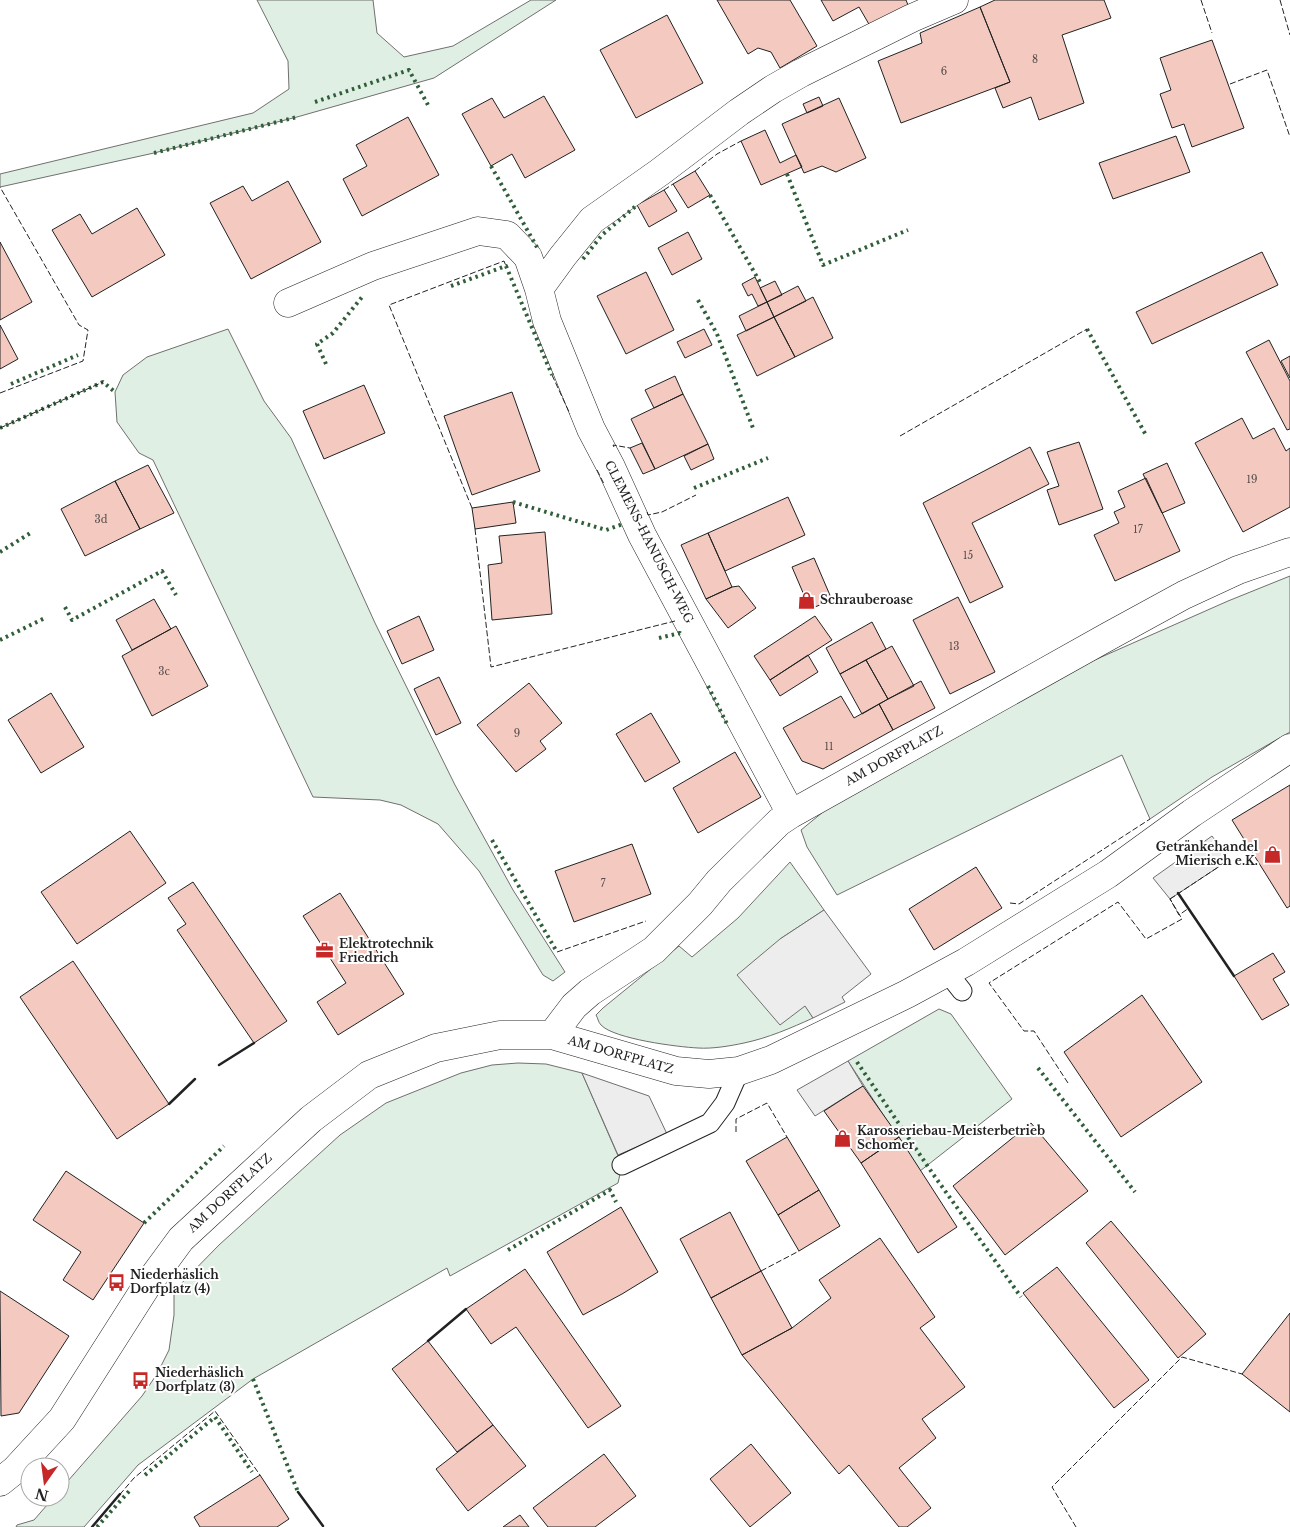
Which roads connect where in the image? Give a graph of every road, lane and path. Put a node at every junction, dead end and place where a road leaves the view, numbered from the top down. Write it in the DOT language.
graph roads {
  1 [pos="954,0"];
  2 [pos="539,289"];
  3 [pos="288,303"];
  4 [pos="1290,552"];
  5 [pos="1290,748"];
  6 [pos="791,814"];
  7 [pos="552,1035"];
  8 [pos="739,1071"];
  9 [pos="622,1164"];
  10 [pos="0,1482"];
  1 -- 2 [label="street"];
  2 -- 3 [label="street, CLEMENS-HANUSCH-WEG"];
  2 -- 6 [label="street, CLEMENS-HANUSCH-WEG"];
  4 -- 6 [label="street, AM DORFPLATZ"];
  5 -- 8 [label="street, AM DORFPLATZ"];
  6 -- 7 [label="street, AM DORFPLATZ"];
  7 -- 8 [label="street, AM DORFPLATZ"];
  7 -- 10 [label="street, AM DORFPLATZ"];
  8 -- 9 [label="lane"];
}
